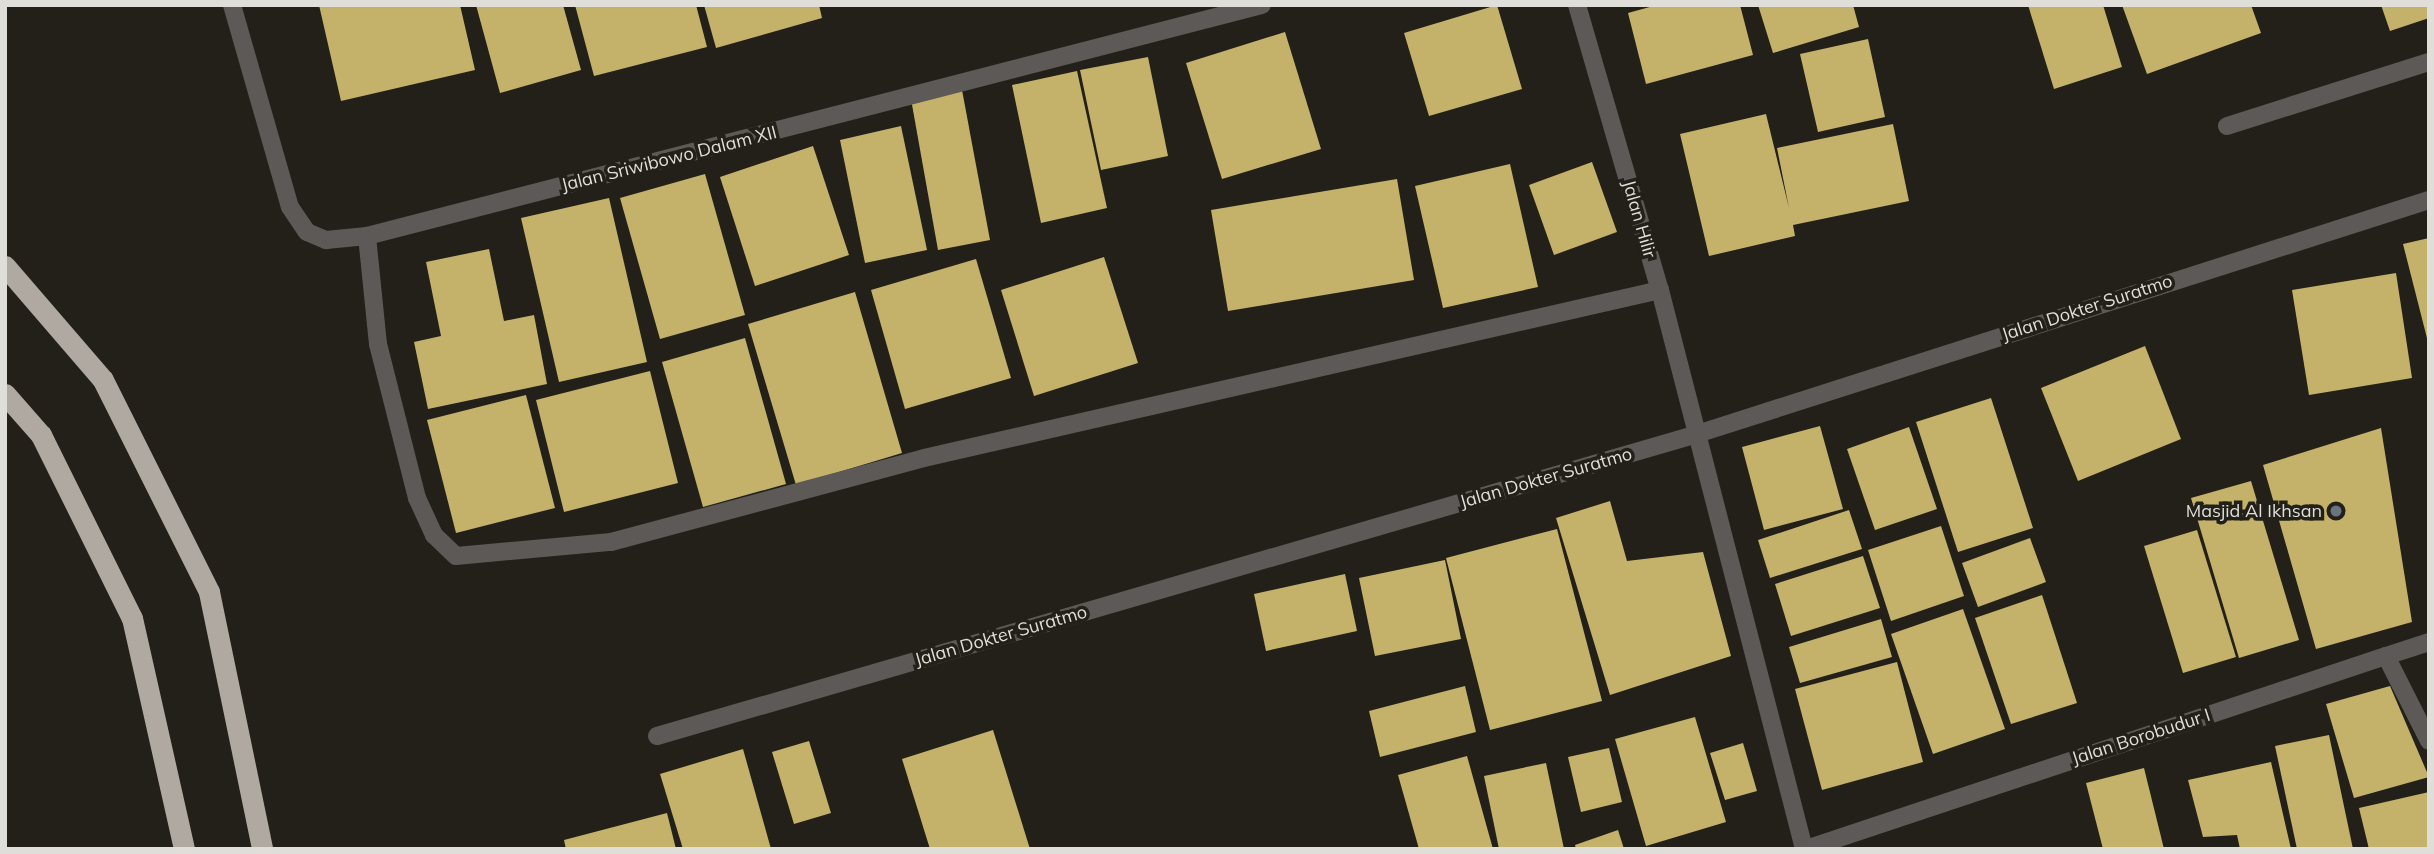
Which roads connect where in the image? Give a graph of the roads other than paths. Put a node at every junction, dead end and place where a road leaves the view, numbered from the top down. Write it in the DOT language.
graph roads {
  1 [pos="232,5"];
  2 [pos="1262,5"];
  3 [pos="1577,5"];
  4 [pos="2429,62"];
  5 [pos="2227,126"];
  6 [pos="2429,200"];
  7 [pos="367,236"];
  8 [pos="5,266"];
  9 [pos="1660,290"];
  10 [pos="5,394"];
  11 [pos="1697,434"];
  12 [pos="2429,642"];
  13 [pos="2386,656"];
  14 [pos="657,736"];
  15 [pos="2429,741"];
  16 [pos="184,849"];
  17 [pos="262,849"];
  18 [pos="1805,849"];
  1 -- 7 [label="street, Jalan Sriwibowo Dalam XII"];
  2 -- 7 [label="street, Jalan Sriwibowo Dalam XII"];
  3 -- 9 [label="street, Jalan Hilir"];
  4 -- 5 [label="street"];
  6 -- 11 [label="street, Jalan Dokter Suratmo"];
  7 -- 9 [label="street"];
  8 -- 17 [label="highway"];
  9 -- 11 [label="street, Jalan Hilir"];
  10 -- 16 [label="highway"];
  11 -- 14 [label="street, Jalan Dokter Suratmo"];
  11 -- 18 [label="street, Jalan Borobudur I"];
  12 -- 13 [label="street, Jalan Borobudur I"];
  13 -- 15 [label="street"];
  13 -- 18 [label="street, Jalan Borobudur I"];
}
